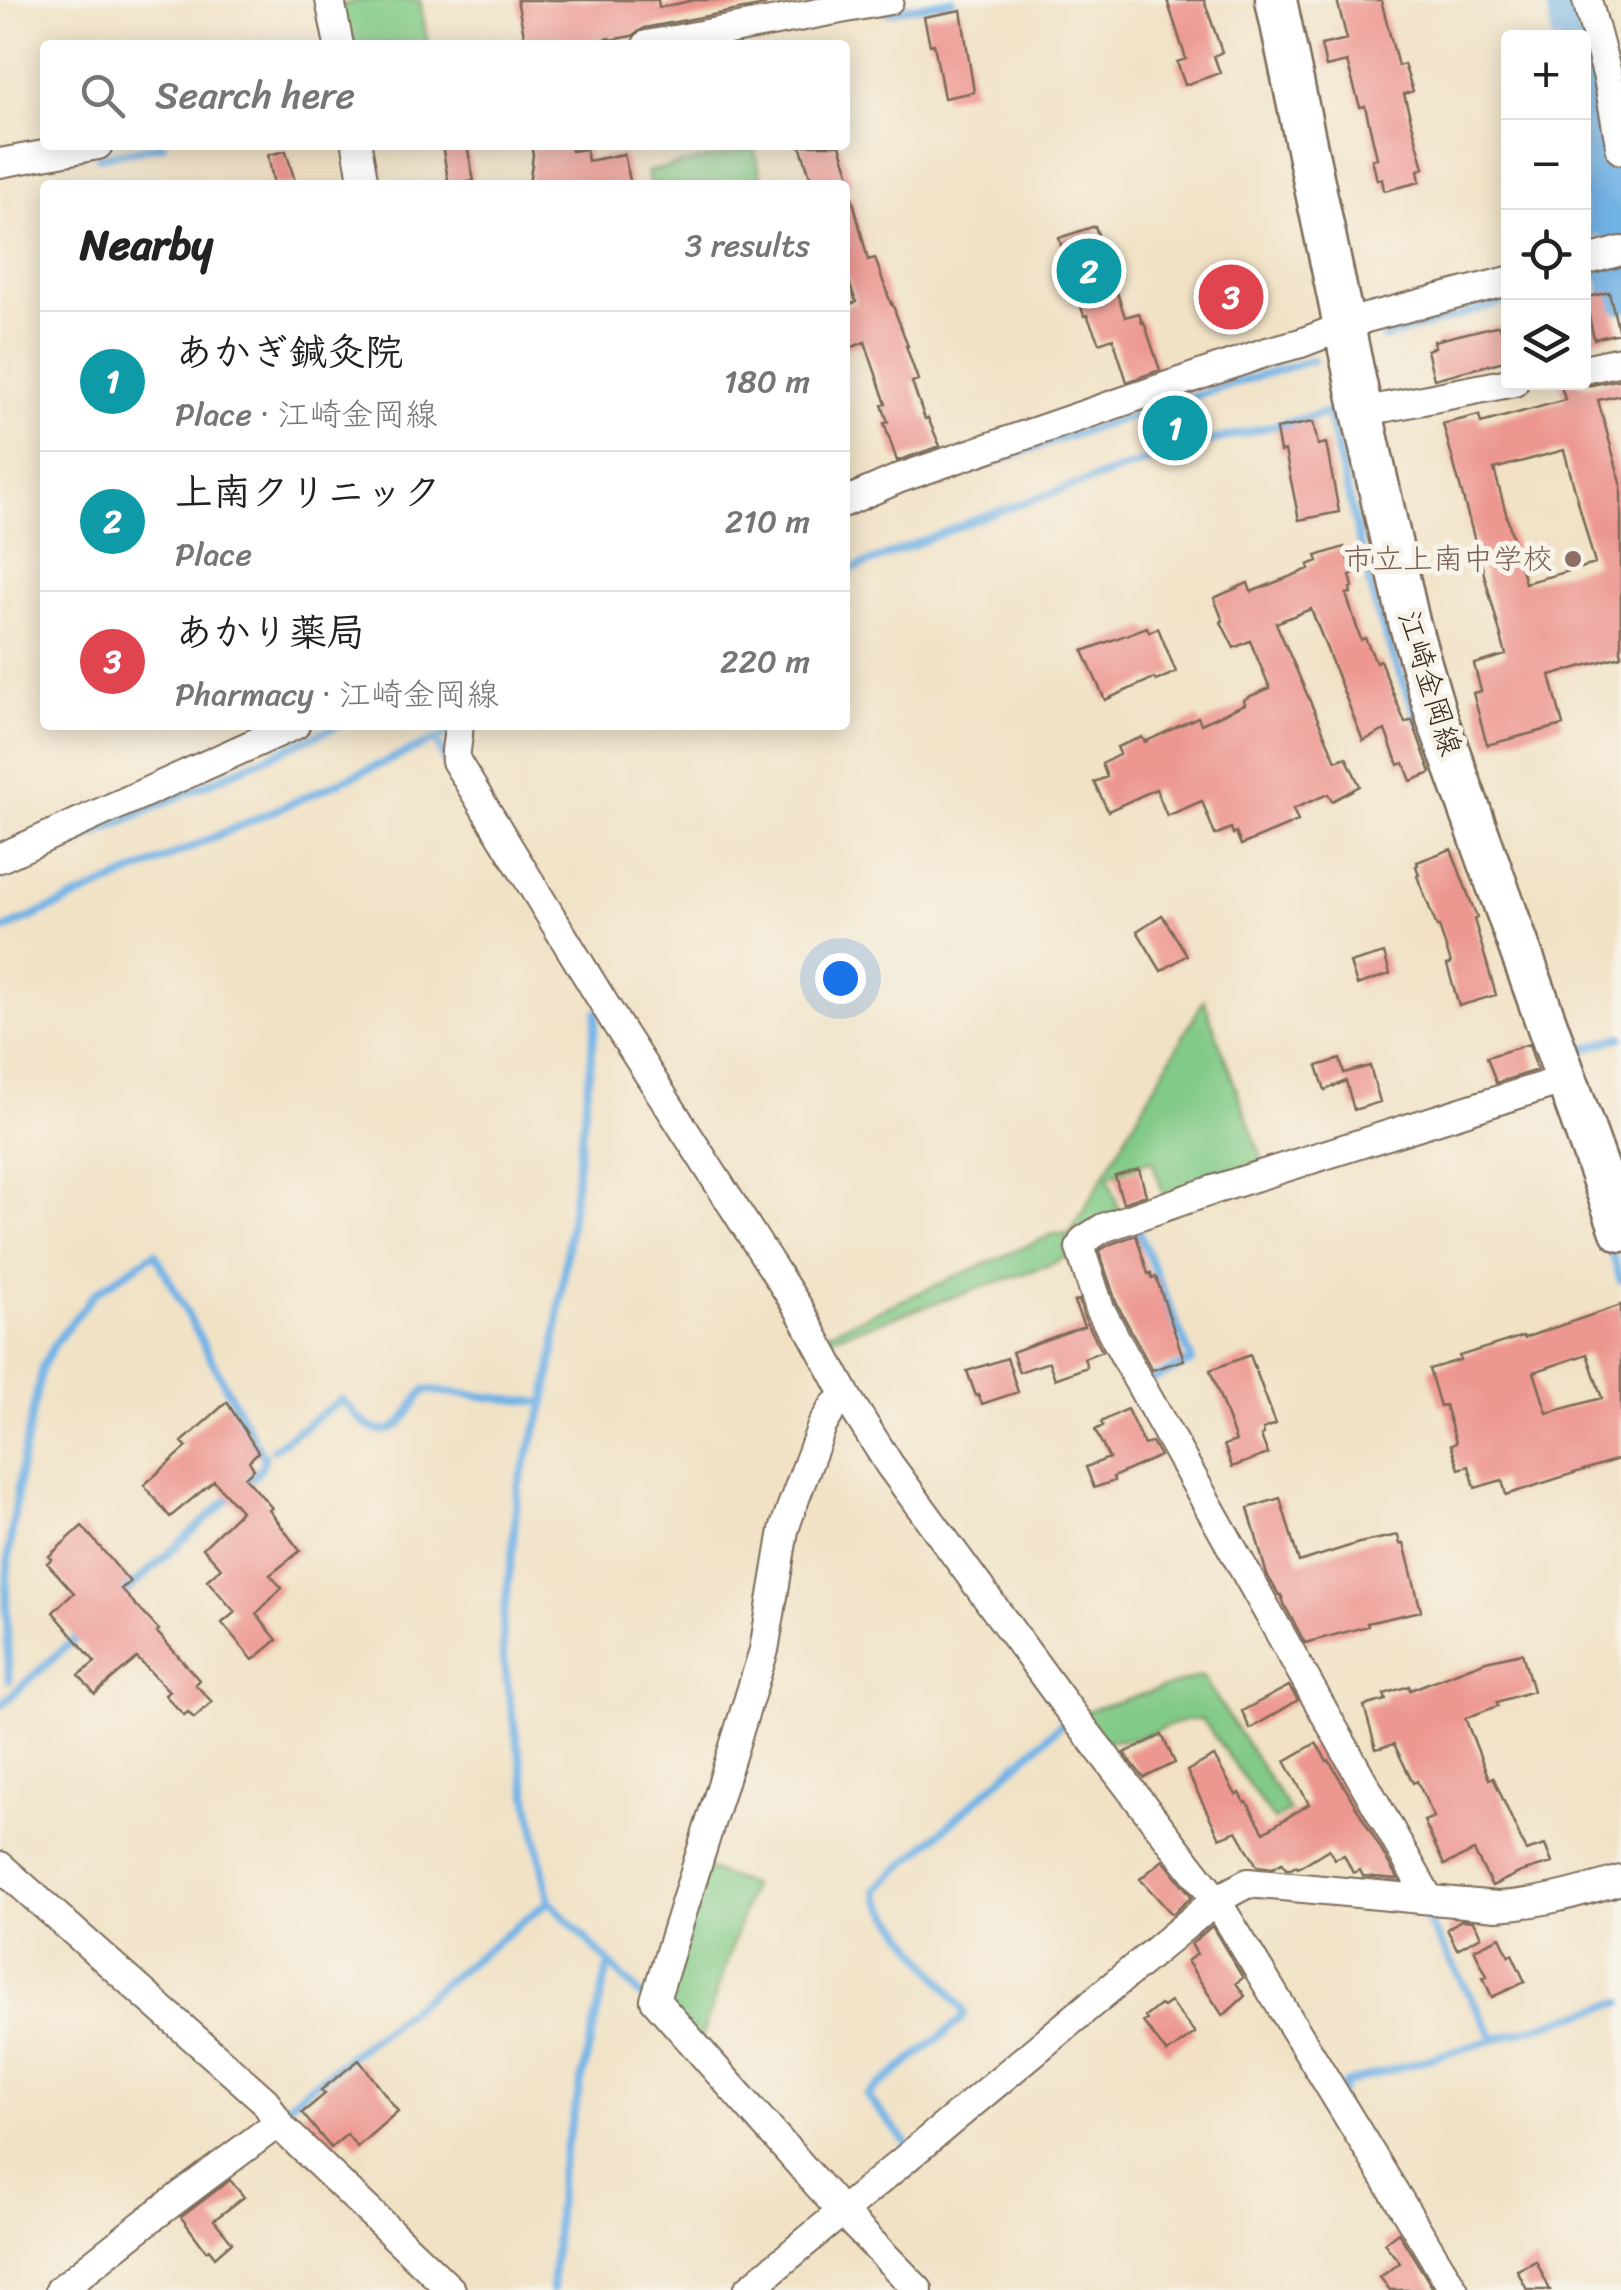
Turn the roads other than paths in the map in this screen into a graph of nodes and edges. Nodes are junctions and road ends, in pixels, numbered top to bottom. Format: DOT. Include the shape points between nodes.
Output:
graph roads {
  1 [pos="330,0"];
  2 [pos="889,0"];
  3 [pos="1276,0"];
  4 [pos="1588,0"];
  5 [pos="338,40"];
  6 [pos="674,40"];
  7 [pos="72,150"];
  8 [pos="358,150"];
  9 [pos="1621,150"];
  10 [pos="0,164"];
  11 [pos="363,180"];
  12 [pos="1621,251"];
  13 [pos="1591,259"];
  14 [pos="1501,283"];
  15 [pos="1344,326"];
  16 [pos="1621,361"];
  17 [pos="1591,367"];
  18 [pos="1501,385"];
  19 [pos="1362,412"];
  20 [pos="850,500"];
  21 [pos="284,730"];
  22 [pos="459,730"];
  23 [pos="0,858"];
  24 [pos="1557,1082"];
  25 [pos="1621,1231"];
  26 [pos="841,1402"];
  27 [pos="0,1866"];
  28 [pos="1621,1880"];
  29 [pos="1419,1898"];
  30 [pos="1213,1902"];
  31 [pos="274,2118"];
  32 [pos="847,2217"];
  33 [pos="60,2290"];
  34 [pos="451,2290"];
  35 [pos="748,2290"];
  36 [pos="918,2290"];
  37 [pos="1454,2290"];
  1 -- 5 [label="street"];
  2 -- 6 [label="street"];
  3 -- 15 [label="main road, 江崎金岡線"];
  4 -- 9 [label="street"];
  7 -- 10 [label="street"];
  8 -- 11 [label="street"];
  12 -- 13 [label="street"];
  14 -- 15 [label="street"];
  15 -- 19 [label="main road, 江崎金岡線"];
  15 -- 20 [label="street"];
  16 -- 17 [label="street"];
  18 -- 19 [label="street"];
  19 -- 24 [label="main road, 江崎金岡線" via="1410,622"];
  21 -- 23 [label="street"];
  22 -- 26 [label="street" via="456,761 799,1308"];
  24 -- 25 [label="main road, 江崎金岡線"];
  24 -- 29 [label="street" via="1103,1228 1080,1248 1100,1308 1131,1368"];
  26 -- 30 [label="street"];
  26 -- 32 [label="street" via="822,1426 784,1530 764,1650 655,2000"];
  27 -- 31 [label="street" via="265,2101"];
  28 -- 29 [label="street" via="1527,1904"];
  29 -- 30 [label="street" via="1248,1883"];
  30 -- 32 [label="street"];
  30 -- 37 [label="street"];
  31 -- 33 [label="street"];
  31 -- 34 [label="street"];
  32 -- 35 [label="street"];
  32 -- 36 [label="street"];
}
